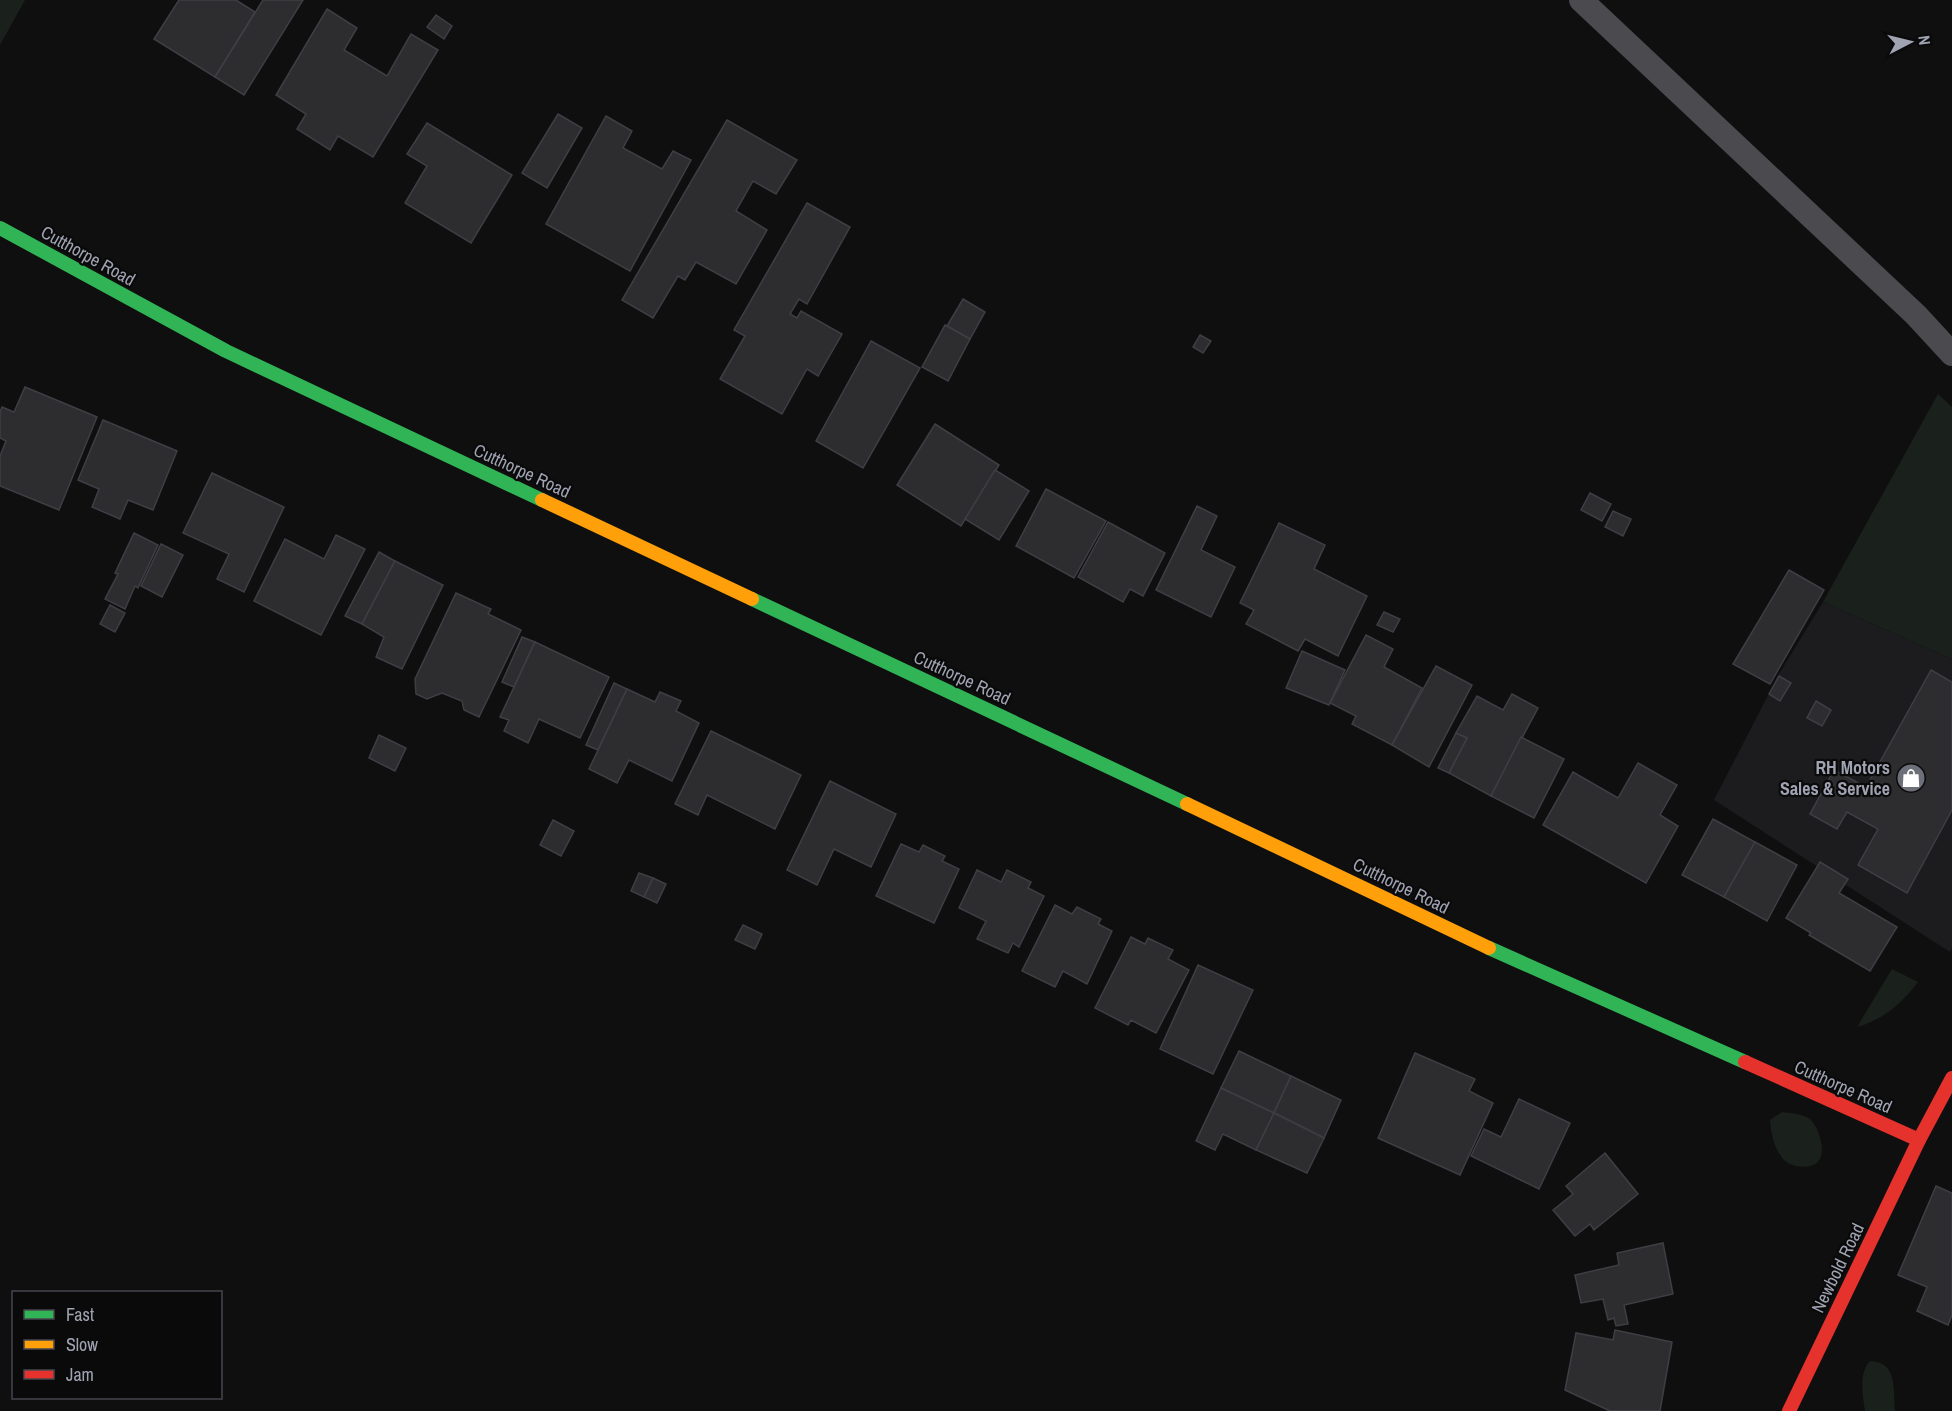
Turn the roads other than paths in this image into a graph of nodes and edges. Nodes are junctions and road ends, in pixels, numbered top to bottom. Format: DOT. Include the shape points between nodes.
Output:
graph roads {
  1 [pos="1581,0"];
  2 [pos="0,228"];
  3 [pos="1952,354"];
  4 [pos="1952,1078"];
  5 [pos="1918,1140"];
  6 [pos="1794,1408"];
  1 -- 3 [label="lane" via="1916,315"];
  2 -- 5 [label="main road, Cutthorpe Road" via="225,351 1448,929"];
  4 -- 5 [label="main road, Newbold Road"];
  5 -- 6 [label="main road, Newbold Road"];
}
